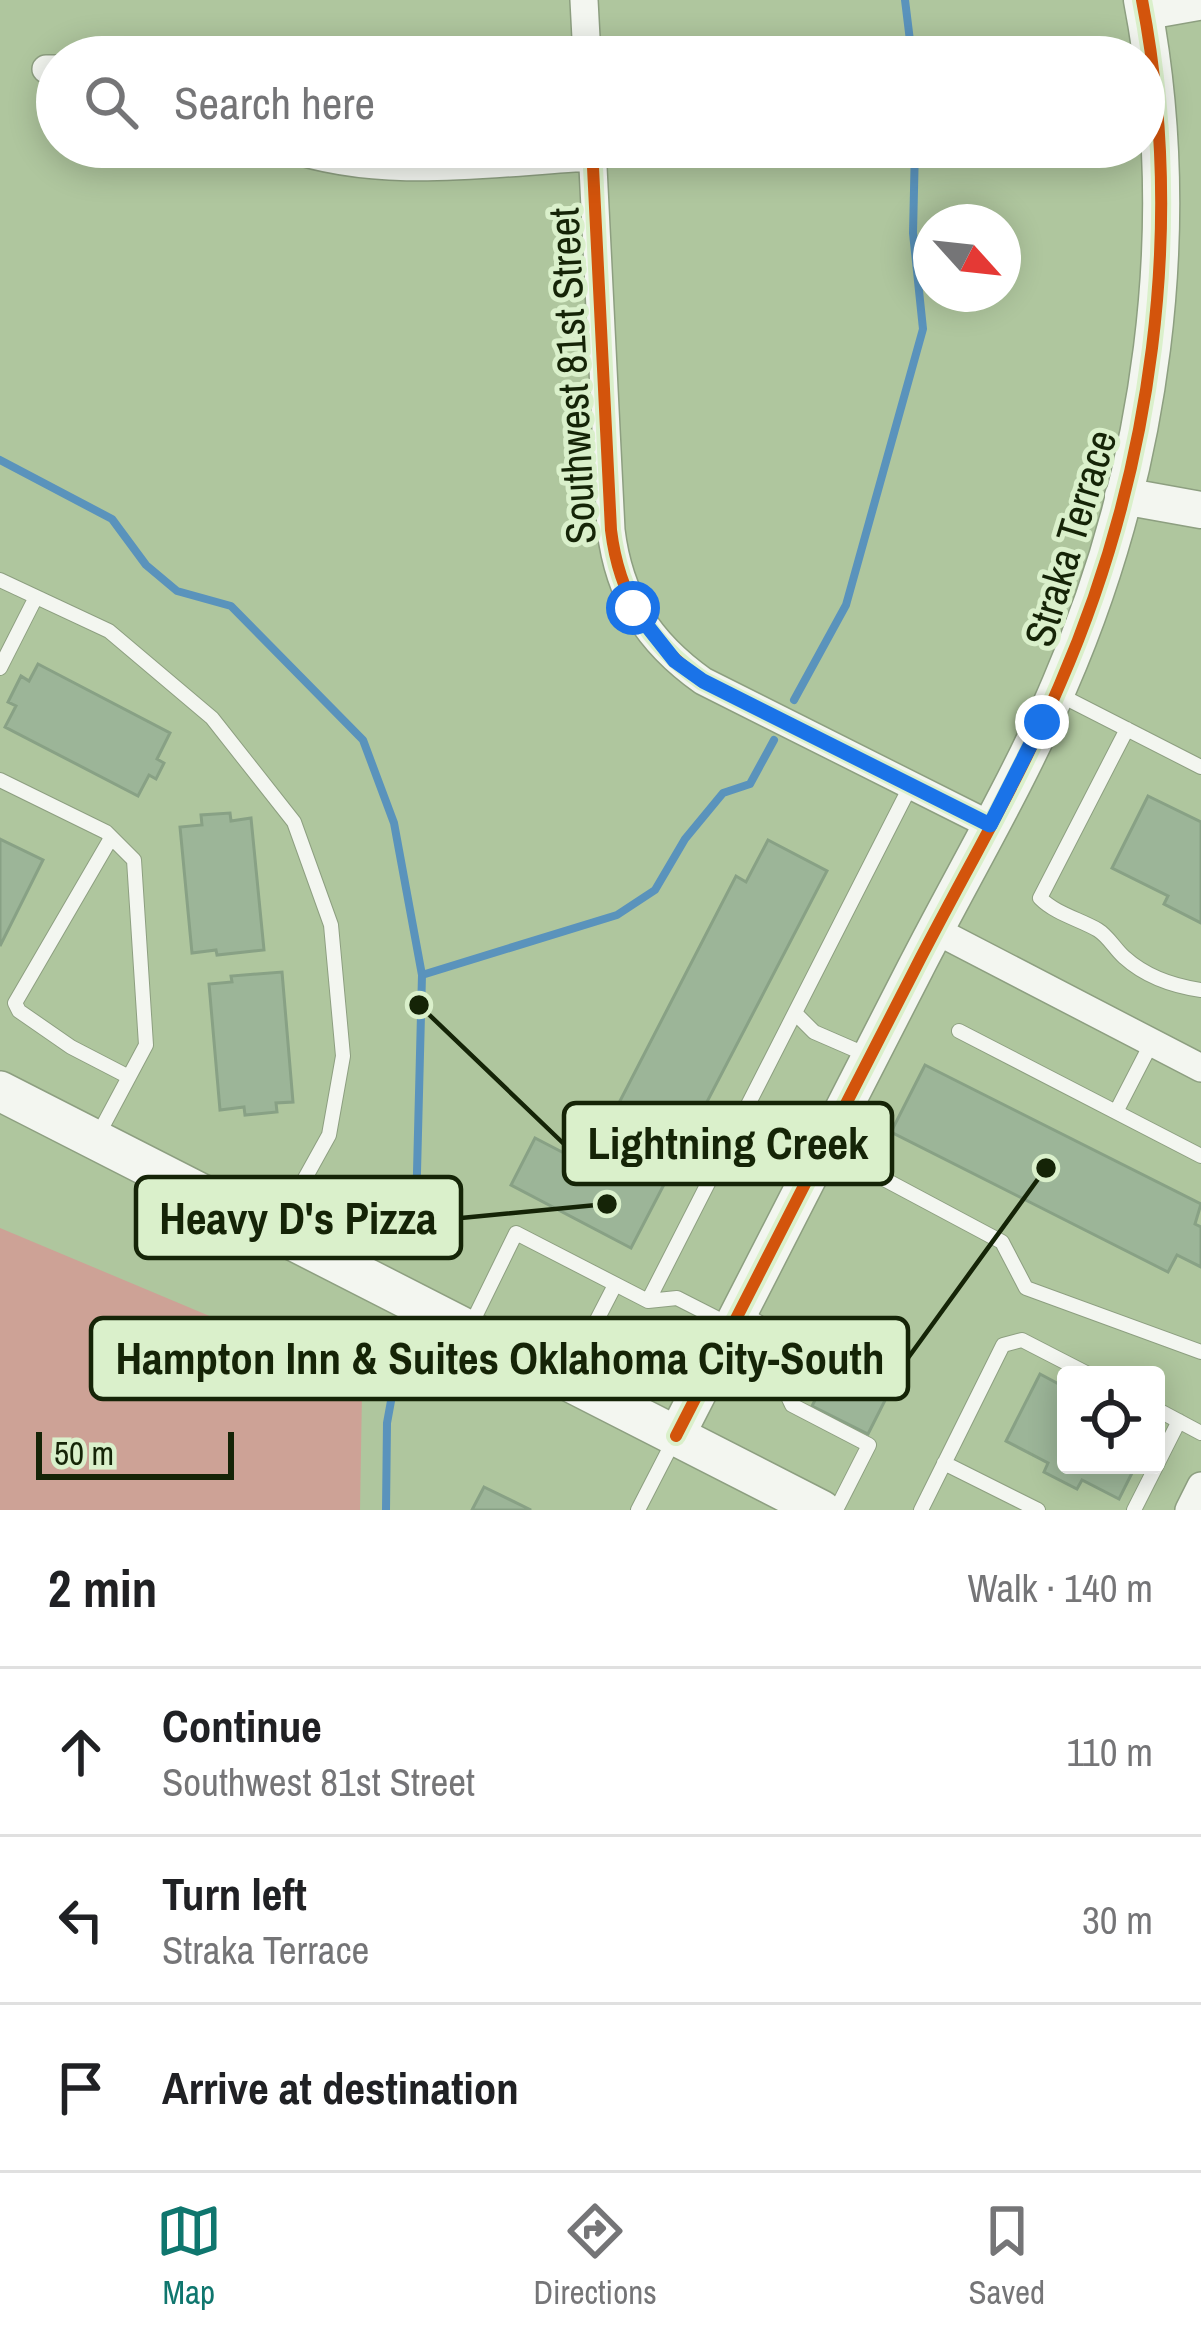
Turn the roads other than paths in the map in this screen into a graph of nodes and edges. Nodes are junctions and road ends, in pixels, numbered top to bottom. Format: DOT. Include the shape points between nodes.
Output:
graph roads {
  1 [pos="584,0"];
  2 [pos="1201,6"];
  3 [pos="1143,8"];
  4 [pos="586,36"];
  5 [pos="594,168"];
  6 [pos="1158,168"];
  7 [pos="1123,496"];
  8 [pos="1201,510"];
  9 [pos="0,580"];
  10 [pos="36,597"];
  11 [pos="0,668"];
  12 [pos="1056,693"];
  13 [pos="1127,729"];
  14 [pos="1201,767"];
  15 [pos="0,780"];
  16 [pos="911,785"];
  17 [pos="990,825"];
  18 [pos="111,838"];
  19 [pos="935,930"];
  20 [pos="1201,990"];
  21 [pos="795,1013"];
  22 [pos="959,1031"];
  23 [pos="1152,1042"];
  24 [pos="870,1057"];
  25 [pos="1201,1068"];
  26 [pos="129,1077"];
  27 [pos="0,1090"];
  28 [pos="1117,1110"];
  29 [pos="95,1139"];
  30 [pos="824,1148"];
  31 [pos="1201,1156"];
  32 [pos="276,1231"];
  33 [pos="615,1285"];
  34 [pos="648,1301"];
  35 [pos="736,1319"];
  36 [pos="469,1329"];
  37 [pos="1201,1352"];
  38 [pos="1073,1366"];
  39 [pos="567,1379"];
  40 [pos="1165,1414"];
  41 [pos="1179,1421"];
  42 [pos="1201,1432"];
  43 [pos="676,1436"];
  44 [pos="944,1463"];
  45 [pos="1201,1486"];
  46 [pos="796,1504"];
  47 [pos="638,1510"];
  48 [pos="836,1510"];
  49 [pos="921,1510"];
  50 [pos="1038,1510"];
  51 [pos="1134,1510"];
  52 [pos="1189,1510"];
  1 -- 4 [label="street"];
  2 -- 3 [label="street"];
  5 -- 16 [label="street, Southwest 81st Street" via="611,530 633,608 675,661 703,681"];
  6 -- 7 [label="street, Straka Terrace" via="1159,275"];
  7 -- 8 [label="street"];
  7 -- 12 [label="street, Straka Terrace"];
  9 -- 10 [label="lane"];
  10 -- 11 [label="lane"];
  10 -- 32 [label="lane" via="109,631 212,718 294,823 331,925 344,1057 328,1135"];
  12 -- 13 [label="lane"];
  12 -- 17 [label="street, Straka Terrace"];
  13 -- 14 [label="lane"];
  13 -- 20 [label="lane" via="1040,898 1103,932 1148,973"];
  15 -- 18 [label="lane"];
  16 -- 17 [label="street, Southwest 81st Street"];
  16 -- 21 [label="lane"];
  17 -- 19 [label="street, Straka Terrace"];
  18 -- 26 [label="lane" via="134,860 146,1045"];
  18 -- 26 [label="lane" via="15,1003 71,1047"];
  19 -- 23 [label="street"];
  19 -- 24 [label="street, Straka Terrace"];
  21 -- 24 [label="lane" via="814,1032"];
  21 -- 34 [label="lane"];
  22 -- 28 [label="lane"];
  23 -- 25 [label="street"];
  23 -- 28 [label="lane"];
  24 -- 30 [label="street, Straka Terrace"];
  26 -- 29 [label="lane"];
  27 -- 29 [label="main road"];
  28 -- 31 [label="lane"];
  29 -- 32 [label="main road"];
  30 -- 35 [label="street, Straka Terrace"];
  30 -- 37 [label="lane" via="1002,1242 1026,1288"];
  32 -- 36 [label="main road"];
  33 -- 34 [label="lane"];
  33 -- 36 [label="lane" via="516,1233"];
  33 -- 39 [label="lane"];
  34 -- 35 [label="lane" via="677,1298"];
  35 -- 43 [label="street, Straka Terrace"];
  35 -- 48 [label="lane" via="804,1347 784,1388 792,1405 869,1445"];
  36 -- 39 [label="main road"];
  38 -- 44 [label="lane" via="1022,1340 1004,1345"];
  39 -- 43 [label="main road"];
  40 -- 41 [label="lane"];
  41 -- 42 [label="lane"];
  41 -- 51 [label="lane"];
  43 -- 46 [label="main road"];
  43 -- 47 [label="lane"];
  44 -- 49 [label="lane"];
  44 -- 50 [label="lane"];
  45 -- 52 [label="street"];
}
